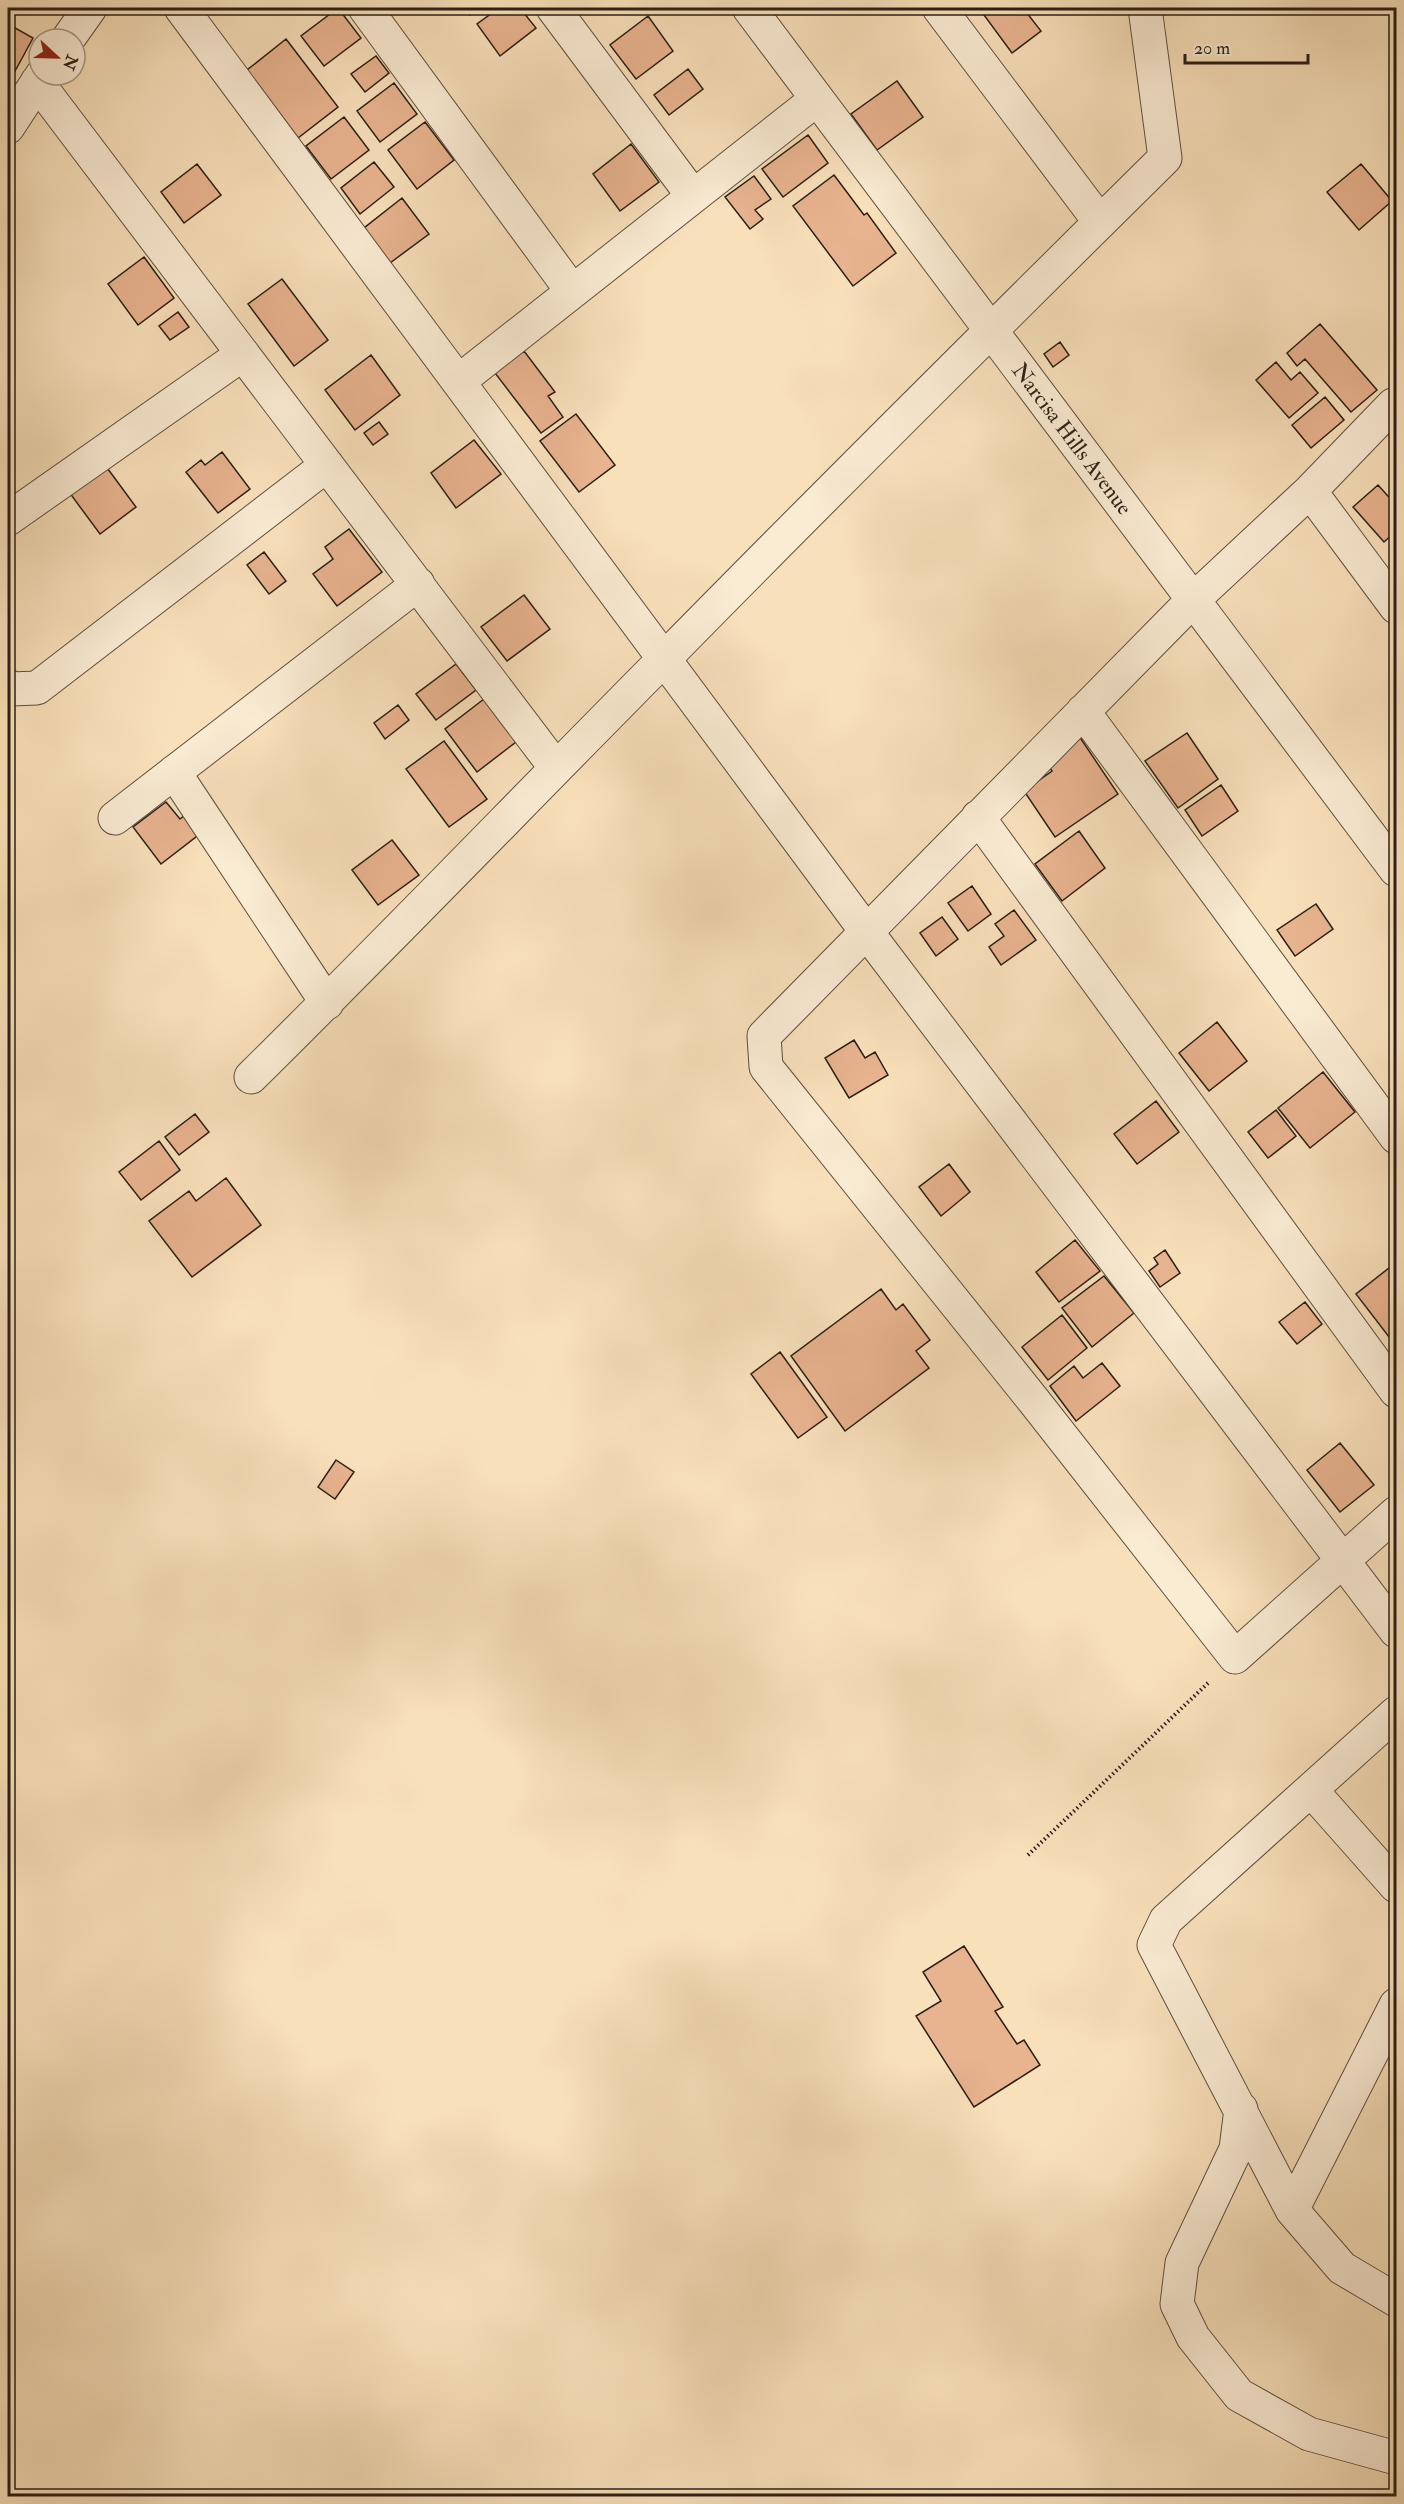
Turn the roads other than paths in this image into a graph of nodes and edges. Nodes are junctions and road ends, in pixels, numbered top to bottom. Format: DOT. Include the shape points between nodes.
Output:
graph roads {
  1 [pos="90,8"];
  2 [pos="181,8"];
  3 [pos="364,8"];
  4 [pos="553,8"];
  5 [pos="748,8"];
  6 [pos="939,8"];
  7 [pos="1145,8"];
  8 [pos="77,27"];
  9 [pos="34,87"];
  10 [pos="47,87"];
  11 [pos="818,99"];
  12 [pos="8,127"];
  13 [pos="693,196"];
  14 [pos="1100,222"];
  15 [pos="572,291"];
  16 [pos="990,330"];
  17 [pos="243,354"];
  18 [pos="459,381"];
  19 [pos="1396,405"];
  20 [pos="327,465"];
  21 [pos="1310,491"];
  22 [pos="8,519"];
  23 [pos="418,584"];
  24 [pos="1193,600"];
  25 [pos="1396,607"];
  26 [pos="664,658"];
  27 [pos="8,686"];
  28 [pos="1083,711"];
  29 [pos="556,768"];
  30 [pos="174,772"];
  31 [pos="978,817"];
  32 [pos="115,818"];
  33 [pos="1396,870"];
  34 [pos="866,932"];
  35 [pos="327,1003"];
  36 [pos="251,1077"];
  37 [pos="1396,1137"];
  38 [pos="1396,1391"];
  39 [pos="1396,1513"];
  40 [pos="1343,1560"];
  41 [pos="1396,1631"];
  42 [pos="1396,1713"];
  43 [pos="1311,1790"];
  44 [pos="1396,1886"];
  45 [pos="1396,2005"];
  46 [pos="1241,2109"];
  47 [pos="1292,2210"];
  48 [pos="1396,2300"];
  49 [pos="1396,2458"];
  1 -- 8 [label="street"];
  2 -- 18 [label="street"];
  3 -- 15 [label="street"];
  4 -- 13 [label="street"];
  5 -- 11 [label="street, Narcisa Hills Avenue"];
  6 -- 14 [label="street"];
  7 -- 14 [label="street" via="1165,158"];
  9 -- 12 [label="street"];
  10 -- 17 [label="street"];
  11 -- 13 [label="street"];
  11 -- 16 [label="street, Narcisa Hills Avenue"];
  13 -- 15 [label="street"];
  14 -- 16 [label="street"];
  15 -- 18 [label="street"];
  16 -- 24 [label="street, Narcisa Hills Avenue"];
  16 -- 26 [label="street"];
  17 -- 20 [label="street"];
  17 -- 22 [label="street"];
  18 -- 26 [label="street"];
  19 -- 21 [label="street"];
  20 -- 23 [label="street"];
  20 -- 27 [label="street" via="37,688"];
  21 -- 24 [label="street"];
  21 -- 25 [label="street"];
  23 -- 29 [label="street"];
  23 -- 30 [label="street"];
  24 -- 28 [label="street"];
  24 -- 33 [label="street, Narcisa Hills Avenue"];
  26 -- 29 [label="street"];
  26 -- 34 [label="street"];
  28 -- 31 [label="street"];
  28 -- 37 [label="street"];
  29 -- 35 [label="street"];
  30 -- 32 [label="street"];
  30 -- 35 [label="street"];
  31 -- 34 [label="street"];
  31 -- 38 [label="street"];
  34 -- 40 [label="street"];
  34 -- 40 [label="street" via="764,1036 766,1067 1235,1658"];
  35 -- 36 [label="street"];
  39 -- 40 [label="street"];
  40 -- 41 [label="street"];
  42 -- 43 [label="street"];
  43 -- 44 [label="street"];
  43 -- 46 [label="street" via="1166,1920 1154,1945"];
  45 -- 47 [label="street"];
  46 -- 47 [label="street"];
  46 -- 49 [label="street" via="1236,2149 1182,2263 1178,2304 1193,2337 1239,2395 1309,2434"];
  47 -- 48 [label="street" via="1342,2268"];
}
